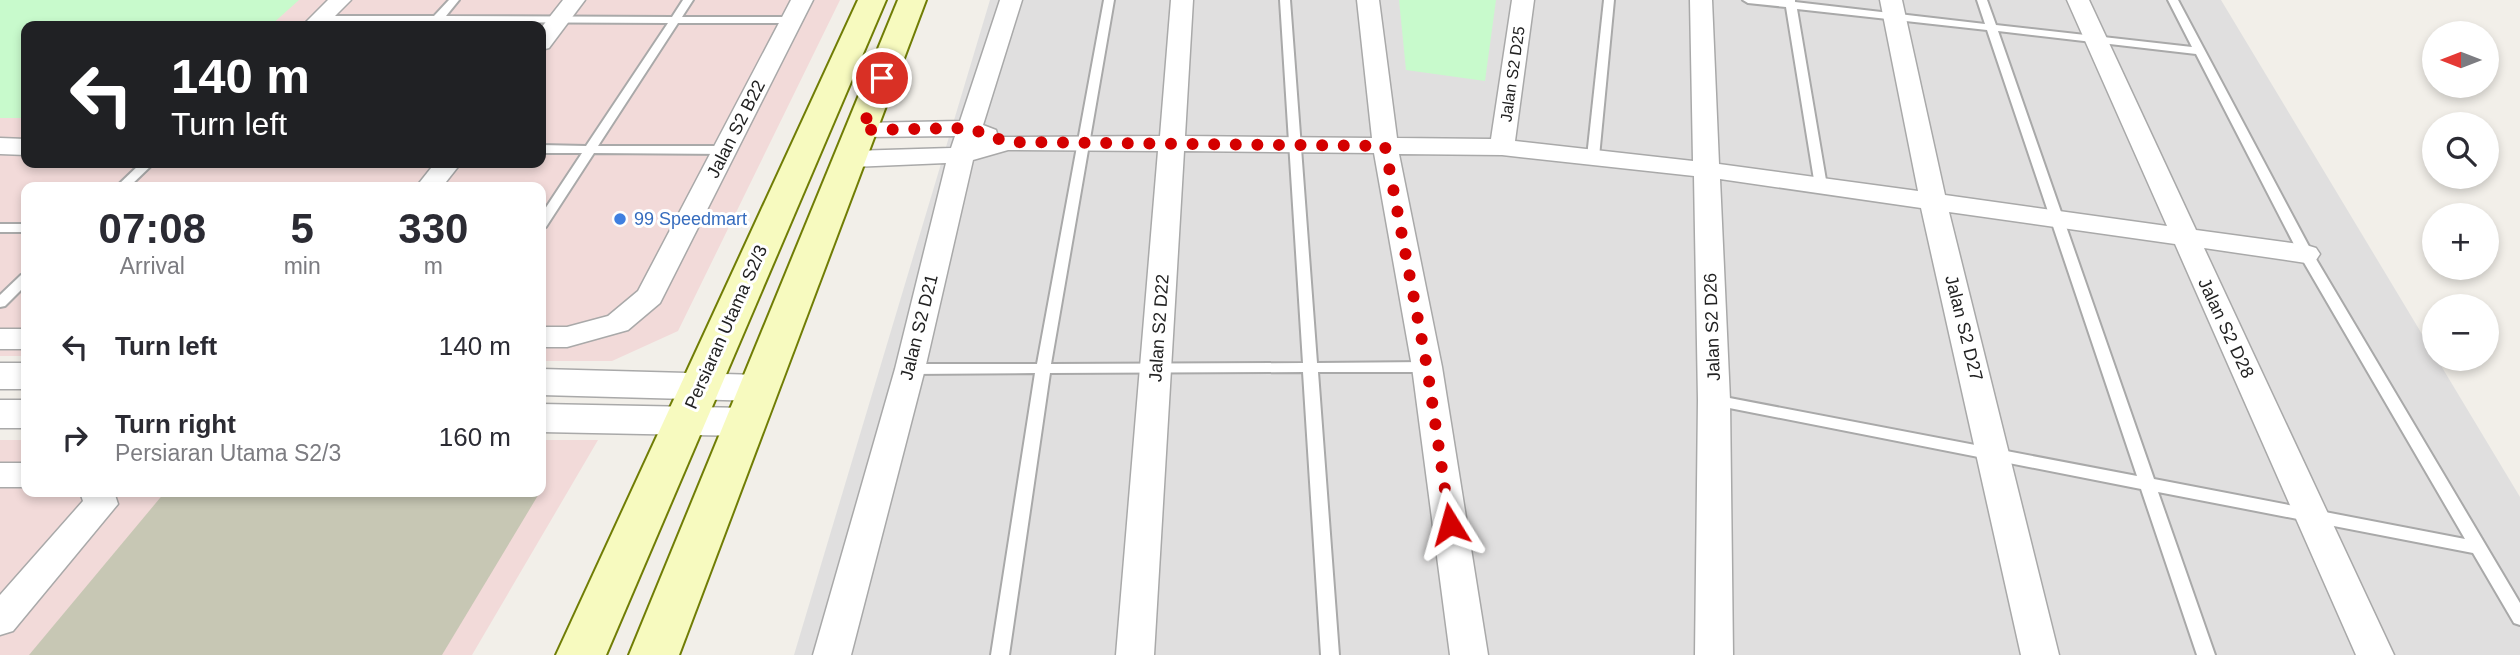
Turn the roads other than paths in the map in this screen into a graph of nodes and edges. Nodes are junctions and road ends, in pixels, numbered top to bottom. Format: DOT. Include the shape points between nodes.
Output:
graph roads {
  1 [pos="340,0"];
  2 [pos="454,0"];
  3 [pos="574,0"];
  4 [pos="688,0"];
  5 [pos="872,0"];
  6 [pos="912,0"];
  7 [pos="1011,0"];
  8 [pos="1109,0"];
  9 [pos="1182,0"];
  10 [pos="1285,0"];
  11 [pos="1368,0"];
  12 [pos="1523,0"];
  13 [pos="1609,0"];
  14 [pos="1700,0"];
  15 [pos="1748,0"];
  16 [pos="1982,0"];
  17 [pos="2078,0"];
  18 [pos="2173,0"];
  19 [pos="1790,2"];
  20 [pos="1893,8"];
  21 [pos="796,10"];
  22 [pos="559,20"];
  23 [pos="675,20"];
  24 [pos="318,21"];
  25 [pos="436,21"];
  26 [pos="517,21"];
  27 [pos="1991,27"];
  28 [pos="546,37"];
  29 [pos="2099,40"];
  30 [pos="2201,51"];
  31 [pos="965,142"];
  32 [pos="1083,143"];
  33 [pos="1172,144"];
  34 [pos="857,145"];
  35 [pos="1296,145"];
  36 [pos="0,146"];
  37 [pos="21,146"];
  38 [pos="1385,146"];
  39 [pos="1502,147"];
  40 [pos="546,149"];
  41 [pos="590,149"];
  42 [pos="727,150"];
  43 [pos="1594,157"];
  44 [pos="143,168"];
  45 [pos="444,168"];
  46 [pos="1708,170"];
  47 [pos="127,182"];
  48 [pos="433,182"];
  49 [pos="1821,186"];
  50 [pos="1933,202"];
  51 [pos="546,216"];
  52 [pos="2055,219"];
  53 [pos="0,228"];
  54 [pos="21,228"];
  55 [pos="2184,237"];
  56 [pos="2306,254"];
  57 [pos="21,283"];
  58 [pos="0,303"];
  59 [pos="546,337"];
  60 [pos="0,339"];
  61 [pos="21,339"];
  62 [pos="1427,367"];
  63 [pos="1156,368"];
  64 [pos="1312,368"];
  65 [pos="910,369"];
  66 [pos="1043,369"];
  67 [pos="0,376"];
  68 [pos="21,376"];
  69 [pos="546,384"];
  70 [pos="1714,400"];
  71 [pos="692,404"];
  72 [pos="753,405"];
  73 [pos="0,414"];
  74 [pos="21,414"];
  75 [pos="546,418"];
  76 [pos="1994,454"];
  77 [pos="0,475"];
  78 [pos="21,475"];
  79 [pos="2148,484"];
  80 [pos="99,497"];
  81 [pos="2313,516"];
  82 [pos="2479,548"];
  83 [pos="2520,618"];
  84 [pos="0,620"];
  85 [pos="581,655"];
  86 [pos="654,655"];
  87 [pos="832,655"];
  88 [pos="1000,655"];
  89 [pos="1135,655"];
  90 [pos="1330,655"];
  91 [pos="1469,655"];
  92 [pos="1714,655"];
  93 [pos="2040,655"];
  94 [pos="2206,655"];
  95 [pos="2375,655"];
  1 -- 24 [label="street"];
  2 -- 25 [label="lane"];
  3 -- 22 [label="street"];
  4 -- 23 [label="lane"];
  5 -- 71 [label="main road, Persiaran Utama S2/3"];
  6 -- 34 [label="main road"];
  7 -- 31 [label="street, Jalan S2 D21"];
  8 -- 32 [label="lane"];
  9 -- 33 [label="street, Jalan S2 D22"];
  10 -- 35 [label="lane"];
  11 -- 38 [label="street"];
  12 -- 39 [label="street, Jalan S2 D25"];
  13 -- 43 [label="lane"];
  14 -- 46 [label="street, Jalan S2 D26"];
  15 -- 19 [label="lane"];
  16 -- 27 [label="lane"];
  17 -- 29 [label="street, Jalan S2 D28"];
  18 -- 30 [label="lane"];
  19 -- 20 [label="lane"];
  19 -- 49 [label="lane"];
  20 -- 27 [label="lane"];
  20 -- 50 [label="street, Jalan S2 D27"];
  21 -- 23 [label="lane"];
  21 -- 42 [label="street, Jalan S2 B22"];
  22 -- 23 [label="lane"];
  22 -- 26 [label="lane"];
  22 -- 28 [label="street"];
  23 -- 41 [label="lane"];
  27 -- 29 [label="lane"];
  27 -- 52 [label="lane"];
  29 -- 30 [label="lane"];
  29 -- 55 [label="street, Jalan S2 D28"];
  30 -- 56 [label="lane"];
  31 -- 32 [label="street"];
  31 -- 34 [label="street"];
  31 -- 65 [label="street, Jalan S2 D21"];
  32 -- 33 [label="street"];
  32 -- 66 [label="lane"];
  33 -- 35 [label="street"];
  33 -- 63 [label="street, Jalan S2 D22"];
  34 -- 72 [label="main road"];
  35 -- 38 [label="street"];
  35 -- 64 [label="lane"];
  36 -- 37 [label="street"];
  38 -- 39 [label="street"];
  38 -- 62 [label="street"];
  39 -- 43 [label="street"];
  40 -- 41 [label="lane"];
  41 -- 42 [label="lane"];
  41 -- 51 [label="lane"];
  42 -- 59 [label="street, Jalan S2 B22" via="650,296 618,323 568,337"];
  43 -- 46 [label="street"];
  44 -- 47 [label="lane"];
  45 -- 48 [label="street"];
  46 -- 49 [label="street"];
  46 -- 70 [label="street, Jalan S2 D26"];
  49 -- 50 [label="street"];
  50 -- 52 [label="street"];
  50 -- 76 [label="street, Jalan S2 D27"];
  52 -- 55 [label="street"];
  52 -- 79 [label="lane"];
  53 -- 54 [label="lane"];
  55 -- 56 [label="street"];
  55 -- 81 [label="street, Jalan S2 D28"];
  56 -- 82 [label="lane"];
  57 -- 58 [label="lane"];
  60 -- 61 [label="street"];
  62 -- 64 [label="lane"];
  62 -- 91 [label="street"];
  63 -- 64 [label="lane"];
  63 -- 66 [label="lane"];
  63 -- 89 [label="street, Jalan S2 D22"];
  64 -- 90 [label="lane"];
  65 -- 66 [label="lane"];
  65 -- 87 [label="street, Jalan S2 D21"];
  66 -- 88 [label="lane"];
  67 -- 68 [label="street"];
  69 -- 71 [label="street"];
  70 -- 76 [label="lane"];
  70 -- 92 [label="street, Jalan S2 D26"];
  71 -- 72 [label="street"];
  71 -- 75 [label="street"];
  71 -- 85 [label="main road, Persiaran Utama S2/3"];
  72 -- 86 [label="main road"];
  73 -- 74 [label="street"];
  76 -- 79 [label="lane"];
  76 -- 93 [label="street, Jalan S2 D27"];
  77 -- 78 [label="street"];
  79 -- 81 [label="lane"];
  79 -- 94 [label="lane"];
  80 -- 84 [label="street" via="101,504"];
  81 -- 82 [label="lane"];
  81 -- 95 [label="street, Jalan S2 D28"];
  82 -- 83 [label="lane"];
}
